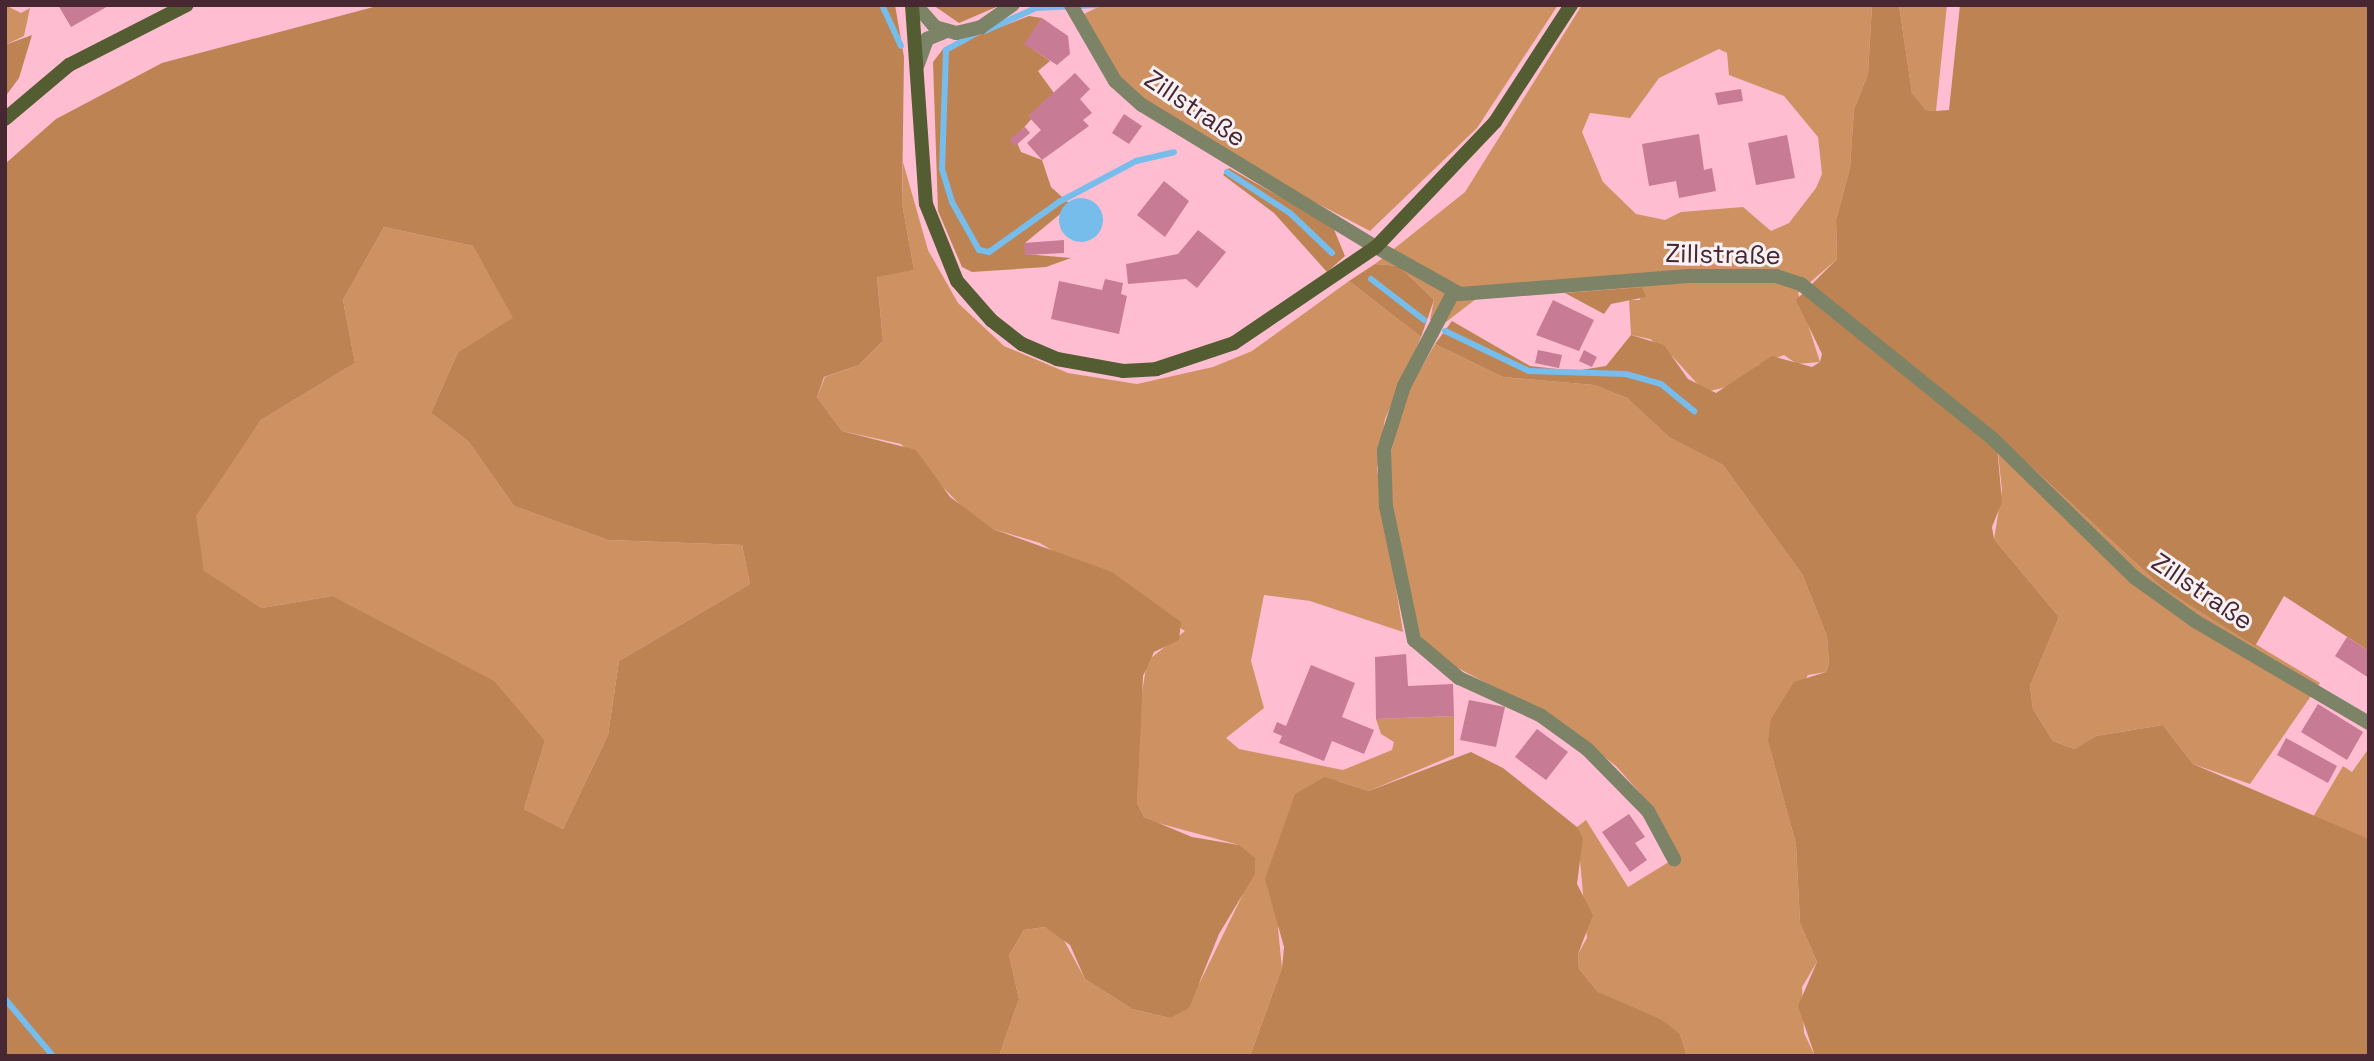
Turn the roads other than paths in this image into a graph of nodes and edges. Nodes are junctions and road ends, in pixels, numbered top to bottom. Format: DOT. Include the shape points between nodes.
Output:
graph roads {
  1 [pos="187,5"];
  2 [pos="914,5"];
  3 [pos="1013,5"];
  4 [pos="1571,5"];
  5 [pos="1074,10"];
  6 [pos="944,32"];
  7 [pos="918,64"];
  8 [pos="5,120"];
  9 [pos="1376,247"];
  10 [pos="1453,293"];
  11 [pos="2369,723"];
  12 [pos="1674,859"];
  1 -- 8 [label="main road" via="69,65"];
  2 -- 6 [label="street"];
  2 -- 7 [label="main road"];
  3 -- 6 [label="street" via="981,27"];
  4 -- 9 [label="main road" via="1495,122"];
  5 -- 9 [label="street, Zillstraße" via="1115,81 1142,105"];
  6 -- 7 [label="street" via="927,39"];
  7 -- 9 [label="main road" via="934,234 971,302 1022,344 1057,359 1123,371 1208,355 1279,318"];
  9 -- 10 [label="street, Zillstraße"];
  10 -- 11 [label="street, Zillstraße" via="1691,276 1776,276 1801,284 1993,439 2134,577 2195,621"];
  10 -- 12 [label="street" via="1404,386 1384,450 1386,506 1414,640 1459,678 1540,715 1587,749 1648,811"];
}
